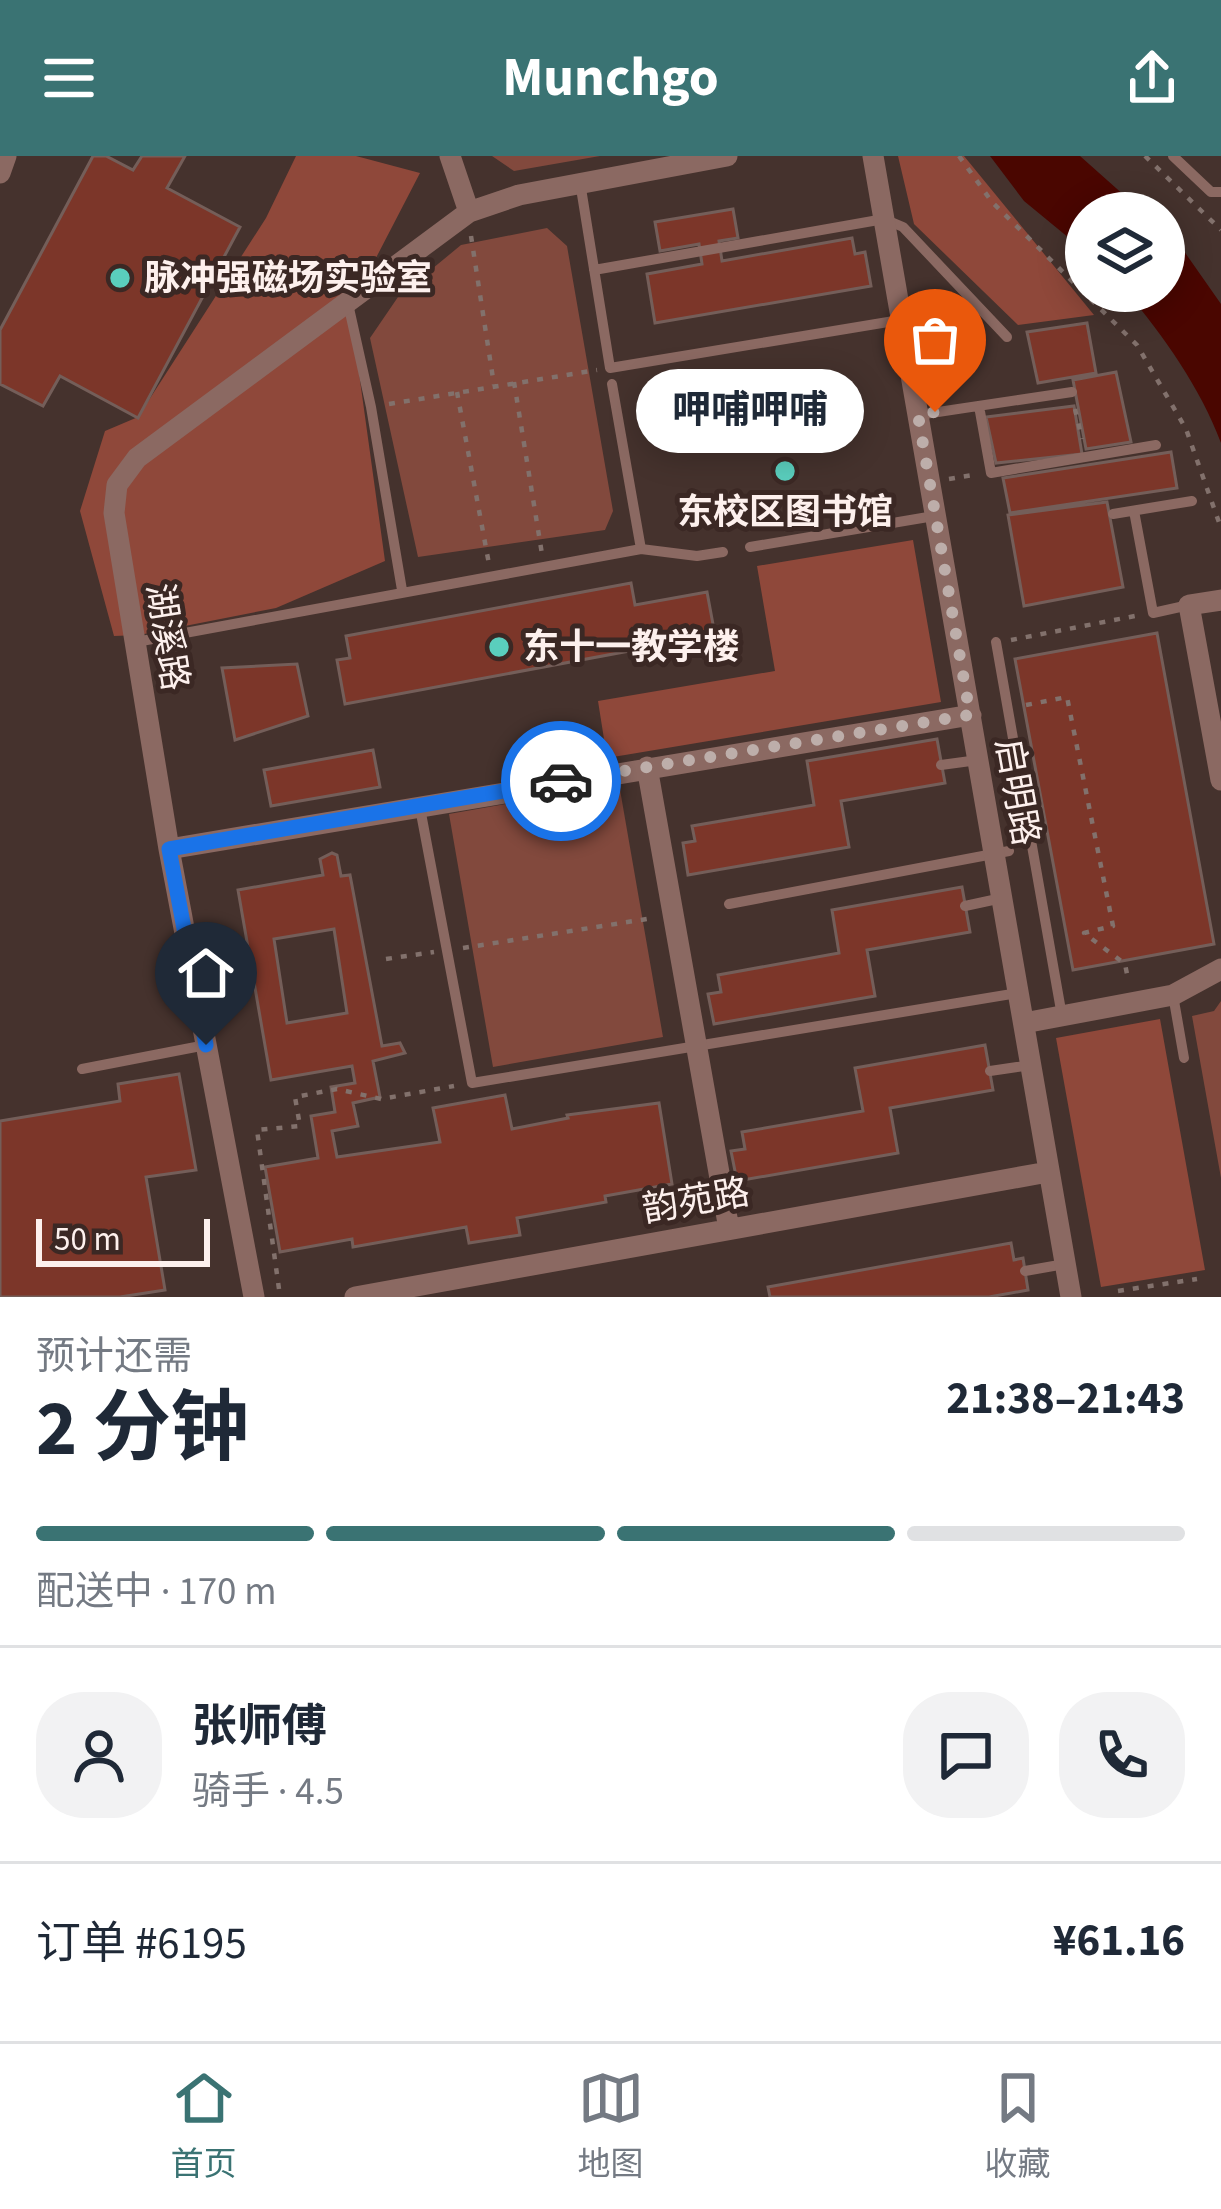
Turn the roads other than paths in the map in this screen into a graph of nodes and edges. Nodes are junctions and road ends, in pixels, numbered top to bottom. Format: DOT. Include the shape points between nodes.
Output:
graph roads {
  1 [pos="6,156"];
  2 [pos="450,156"];
  3 [pos="727,156"];
  4 [pos="873,156"];
  5 [pos="1173,156"];
  6 [pos="0,173"];
  7 [pos="580,182"];
  8 [pos="1221,191"];
  9 [pos="469,212"];
  10 [pos="884,219"];
  11 [pos="594,270"];
  12 [pos="347,299"];
  13 [pos="900,320"];
  14 [pos="1006,337"];
  15 [pos="612,384"];
  16 [pos="1072,392"];
  17 [pos="979,406"];
  18 [pos="918,415"];
  19 [pos="1156,445"];
  20 [pos="1192,502"];
  21 [pos="1134,511"];
  22 [pos="1113,514"];
  23 [pos="934,516"];
  24 [pos="750,547"];
  25 [pos="641,550"];
  26 [pos="723,552"];
  27 [pos="402,590"];
  28 [pos="1221,600"];
  29 [pos="1189,605"];
  30 [pos="133,642"];
  31 [pos="996,643"];
  32 [pos="970,715"];
  33 [pos="978,760"];
  34 [pos="941,765"];
  35 [pos="646,767"];
  36 [pos="1221,780"];
  37 [pos="419,805"];
  38 [pos="169,849"];
  39 [pos="1002,852"];
  40 [pos="1002,898"];
  41 [pos="729,904"];
  42 [pos="965,906"];
  43 [pos="1221,969"];
  44 [pos="1018,993"];
  45 [pos="1173,995"];
  46 [pos="1062,1016"];
  47 [pos="1024,1023"];
  48 [pos="206,1045"];
  49 [pos="695,1046"];
  50 [pos="1184,1058"];
  51 [pos="1031,1065"];
  52 [pos="82,1070"];
  53 [pos="990,1070"];
  54 [pos="1048,1172"];
  55 [pos="729,1228"];
  56 [pos="1065,1264"];
  57 [pos="1025,1271"];
  58 [pos="415,1292"];
  59 [pos="254,1297"];
  60 [pos="355,1297"];
  61 [pos="1071,1297"];
  1 -- 6 [label="street"];
  2 -- 9 [label="street"];
  3 -- 7 [label="street, 湖溪路"];
  4 -- 10 [label="street, 启明路"];
  5 -- 8 [label="lane" via="1211,192"];
  7 -- 9 [label="street, 湖溪路"];
  7 -- 11 [label="lane"];
  9 -- 12 [label="street, 湖溪路"];
  10 -- 11 [label="lane"];
  10 -- 13 [label="street, 启明路"];
  10 -- 14 [label="lane" via="903,227"];
  11 -- 13 [label="lane" via="610,368"];
  12 -- 27 [label="lane"];
  12 -- 30 [label="street, 湖溪路" via="137,458 117,485"];
  13 -- 18 [label="street, 启明路"];
  15 -- 25 [label="lane"];
  16 -- 17 [label="lane"];
  17 -- 18 [label="lane"];
  17 -- 19 [label="lane" via="991,472"];
  18 -- 23 [label="street, 启明路"];
  20 -- 21 [label="lane"];
  21 -- 22 [label="lane"];
  21 -- 29 [label="lane" via="1153,613"];
  23 -- 24 [label="lane"];
  23 -- 32 [label="street, 启明路"];
  25 -- 26 [label="lane"];
  25 -- 27 [label="lane"];
  27 -- 30 [label="lane"];
  28 -- 29 [label="street"];
  29 -- 36 [label="street"];
  30 -- 38 [label="street, 湖溪路"];
  31 -- 46 [label="lane"];
  32 -- 33 [label="street, 启明路"];
  32 -- 35 [label="street"];
  33 -- 34 [label="lane"];
  33 -- 39 [label="street, 启明路"];
  35 -- 37 [label="street"];
  35 -- 49 [label="street"];
  37 -- 38 [label="street"];
  37 -- 49 [label="lane" via="472,1083"];
  38 -- 48 [label="street, 湖溪路"];
  39 -- 40 [label="street, 启明路"];
  39 -- 41 [label="lane"];
  40 -- 42 [label="lane"];
  40 -- 44 [label="street, 启明路"];
  43 -- 45 [label="street"];
  44 -- 47 [label="street, 启明路"];
  44 -- 49 [label="lane"];
  45 -- 46 [label="street"];
  45 -- 50 [label="lane"];
  46 -- 47 [label="street"];
  47 -- 51 [label="street, 启明路"];
  48 -- 52 [label="lane"];
  48 -- 59 [label="street, 湖溪路"];
  49 -- 55 [label="street"];
  51 -- 53 [label="lane"];
  51 -- 54 [label="street, 启明路"];
  54 -- 55 [label="street, 韵苑路"];
  54 -- 56 [label="street, 启明路"];
  55 -- 58 [label="street, 韵苑路"];
  56 -- 57 [label="lane"];
  56 -- 61 [label="street, 启明路"];
  58 -- 60 [label="street, 韵苑路"];
}
